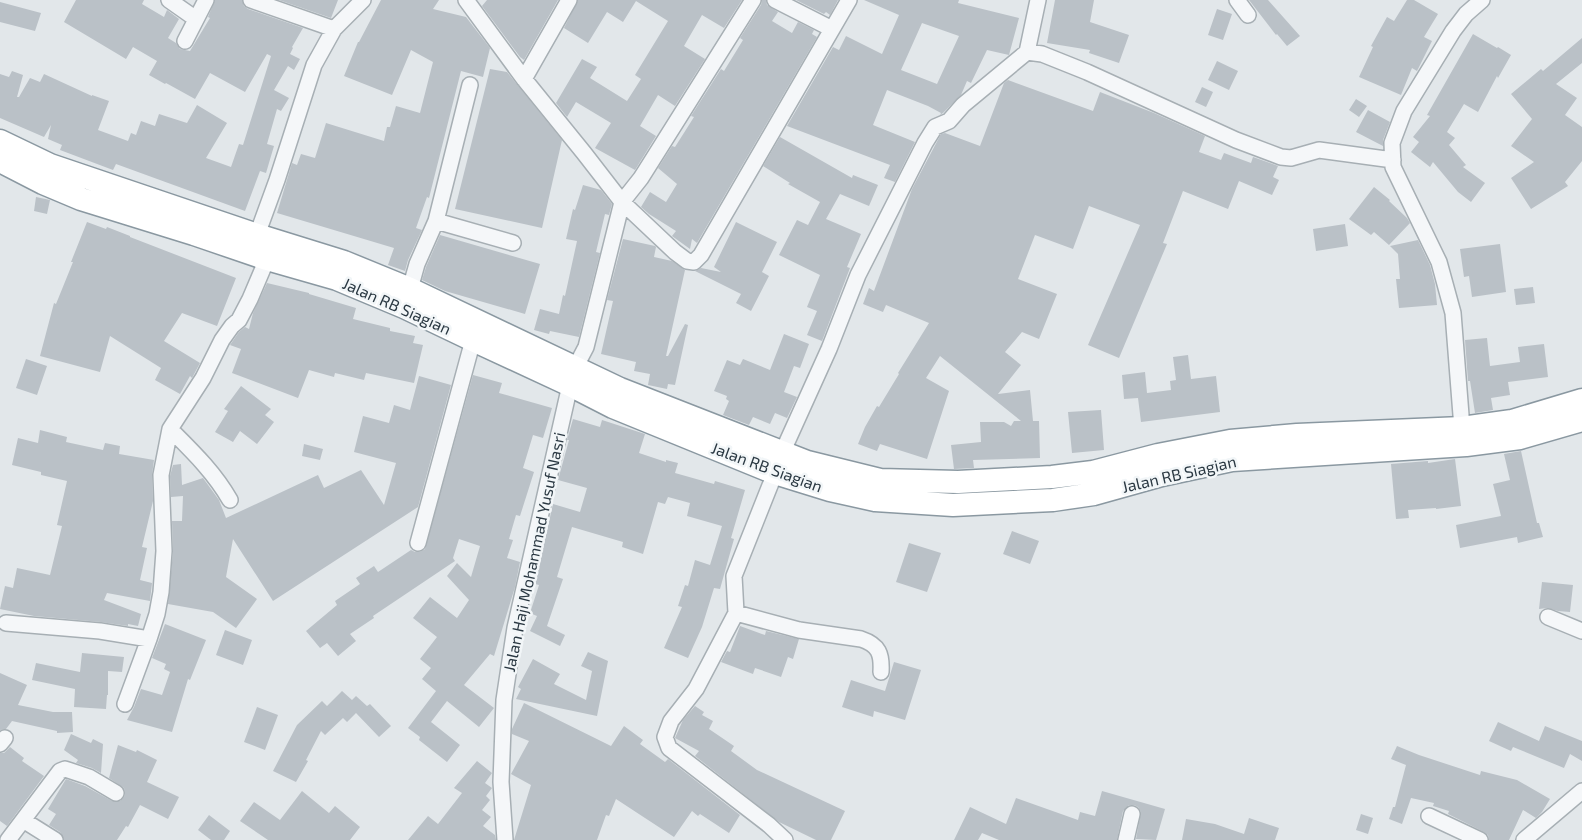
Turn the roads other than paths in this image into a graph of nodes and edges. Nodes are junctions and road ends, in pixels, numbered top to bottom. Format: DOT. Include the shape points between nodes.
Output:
graph roads {
  1 [pos="169,0"];
  2 [pos="206,0"];
  3 [pos="251,0"];
  4 [pos="363,0"];
  5 [pos="466,0"];
  6 [pos="569,0"];
  7 [pos="753,0"];
  8 [pos="775,0"];
  9 [pos="849,0"];
  10 [pos="1038,0"];
  11 [pos="1237,0"];
  12 [pos="1482,0"];
  13 [pos="1248,15"];
  14 [pos="196,19"];
  15 [pos="334,29"];
  16 [pos="832,29"];
  17 [pos="185,41"];
  18 [pos="1027,52"];
  19 [pos="524,79"];
  20 [pos="470,85"];
  21 [pos="0,141"];
  22 [pos="1392,160"];
  23 [pos="0,161"];
  24 [pos="622,202"];
  25 [pos="436,220"];
  26 [pos="257,235"];
  27 [pos="513,243"];
  28 [pos="267,259"];
  29 [pos="410,289"];
  30 [pos="473,340"];
  31 [pos="573,376"];
  32 [pos="1582,400"];
  33 [pos="1582,420"];
  34 [pos="170,428"];
  35 [pos="1462,428"];
  36 [pos="1343,442"];
  37 [pos="778,463"];
  38 [pos="230,500"];
  39 [pos="418,543"];
  40 [pos="736,613"];
  41 [pos="1548,617"];
  42 [pos="6,624"];
  43 [pos="1582,631"];
  44 [pos="149,640"];
  45 [pos="881,672"];
  46 [pos="126,704"];
  47 [pos="1582,791"];
  48 [pos="116,793"];
  49 [pos="1132,814"];
  50 [pos="1429,816"];
  51 [pos="23,820"];
  52 [pos="503,838"];
  53 [pos="8,840"];
  54 [pos="56,840"];
  55 [pos="785,840"];
  56 [pos="1126,840"];
  57 [pos="1480,840"];
  58 [pos="1524,840"];
  1 -- 14 [label="street"];
  2 -- 14 [label="street"];
  3 -- 15 [label="street"];
  4 -- 15 [label="street"];
  5 -- 19 [label="street"];
  6 -- 19 [label="street"];
  7 -- 24 [label="street" via="641,178"];
  8 -- 16 [label="street"];
  9 -- 16 [label="street"];
  10 -- 18 [label="street"];
  11 -- 13 [label="street"];
  12 -- 22 [label="street" via="1453,31 1408,103 1392,143"];
  14 -- 17 [label="street"];
  15 -- 26 [label="street" via="314,65"];
  16 -- 24 [label="street" via="702,255 694,262 675,252"];
  18 -- 22 [label="street" via="1042,54 1087,72 1281,157 1290,158 1319,150"];
  18 -- 37 [label="street" via="949,121 935,127 924,143 858,275"];
  19 -- 24 [label="street"];
  20 -- 25 [label="street"];
  21 -- 26 [label="highway, Jalan RB Siagian" via="50,166"];
  22 -- 35 [label="street" via="1392,167 1439,262 1453,314"];
  23 -- 28 [label="highway, Jalan RB Siagian" via="81,199"];
  24 -- 31 [label="street, Jalan Haji Mohammad Yusuf Nasri" via="586,347"];
  25 -- 27 [label="street"];
  25 -- 29 [label="street"];
  26 -- 29 [label="highway, Jalan RB Siagian" via="344,262"];
  28 -- 30 [label="highway, Jalan RB Siagian" via="337,279"];
  28 -- 34 [label="street" via="239,320 222,340 203,378"];
  29 -- 31 [label="highway, Jalan RB Siagian"];
  30 -- 31 [label="highway, Jalan RB Siagian"];
  30 -- 39 [label="street"];
  31 -- 37 [label="highway, Jalan RB Siagian" via="620,389"];
  31 -- 52 [label="street, Jalan Haji Mohammad Yusuf Nasri" via="513,637 504,700"];
  32 -- 35 [label="highway, Jalan RB Siagian" via="1512,421"];
  33 -- 36 [label="highway, Jalan RB Siagian" via="1520,438 1466,445"];
  34 -- 38 [label="street" via="204,462"];
  34 -- 44 [label="street" via="161,475 162,592"];
  35 -- 36 [label="highway, Jalan RB Siagian"];
  36 -- 37 [label="highway, Jalan RB Siagian" via="1158,456 1092,472 958,482 880,480 807,462"];
  37 -- 40 [label="street" via="734,576"];
  40 -- 45 [label="street" via="799,630 868,641 882,657"];
  40 -- 55 [label="street" via="696,689 671,721 665,737 669,748"];
  41 -- 43 [label="street"];
  42 -- 44 [label="street" via="100,632"];
  44 -- 46 [label="street"];
  47 -- 58 [label="street"];
  48 -- 51 [label="street" via="89,777 65,769"];
  49 -- 56 [label="street"];
  50 -- 57 [label="street"];
  51 -- 53 [label="street"];
  51 -- 54 [label="street"];
}
